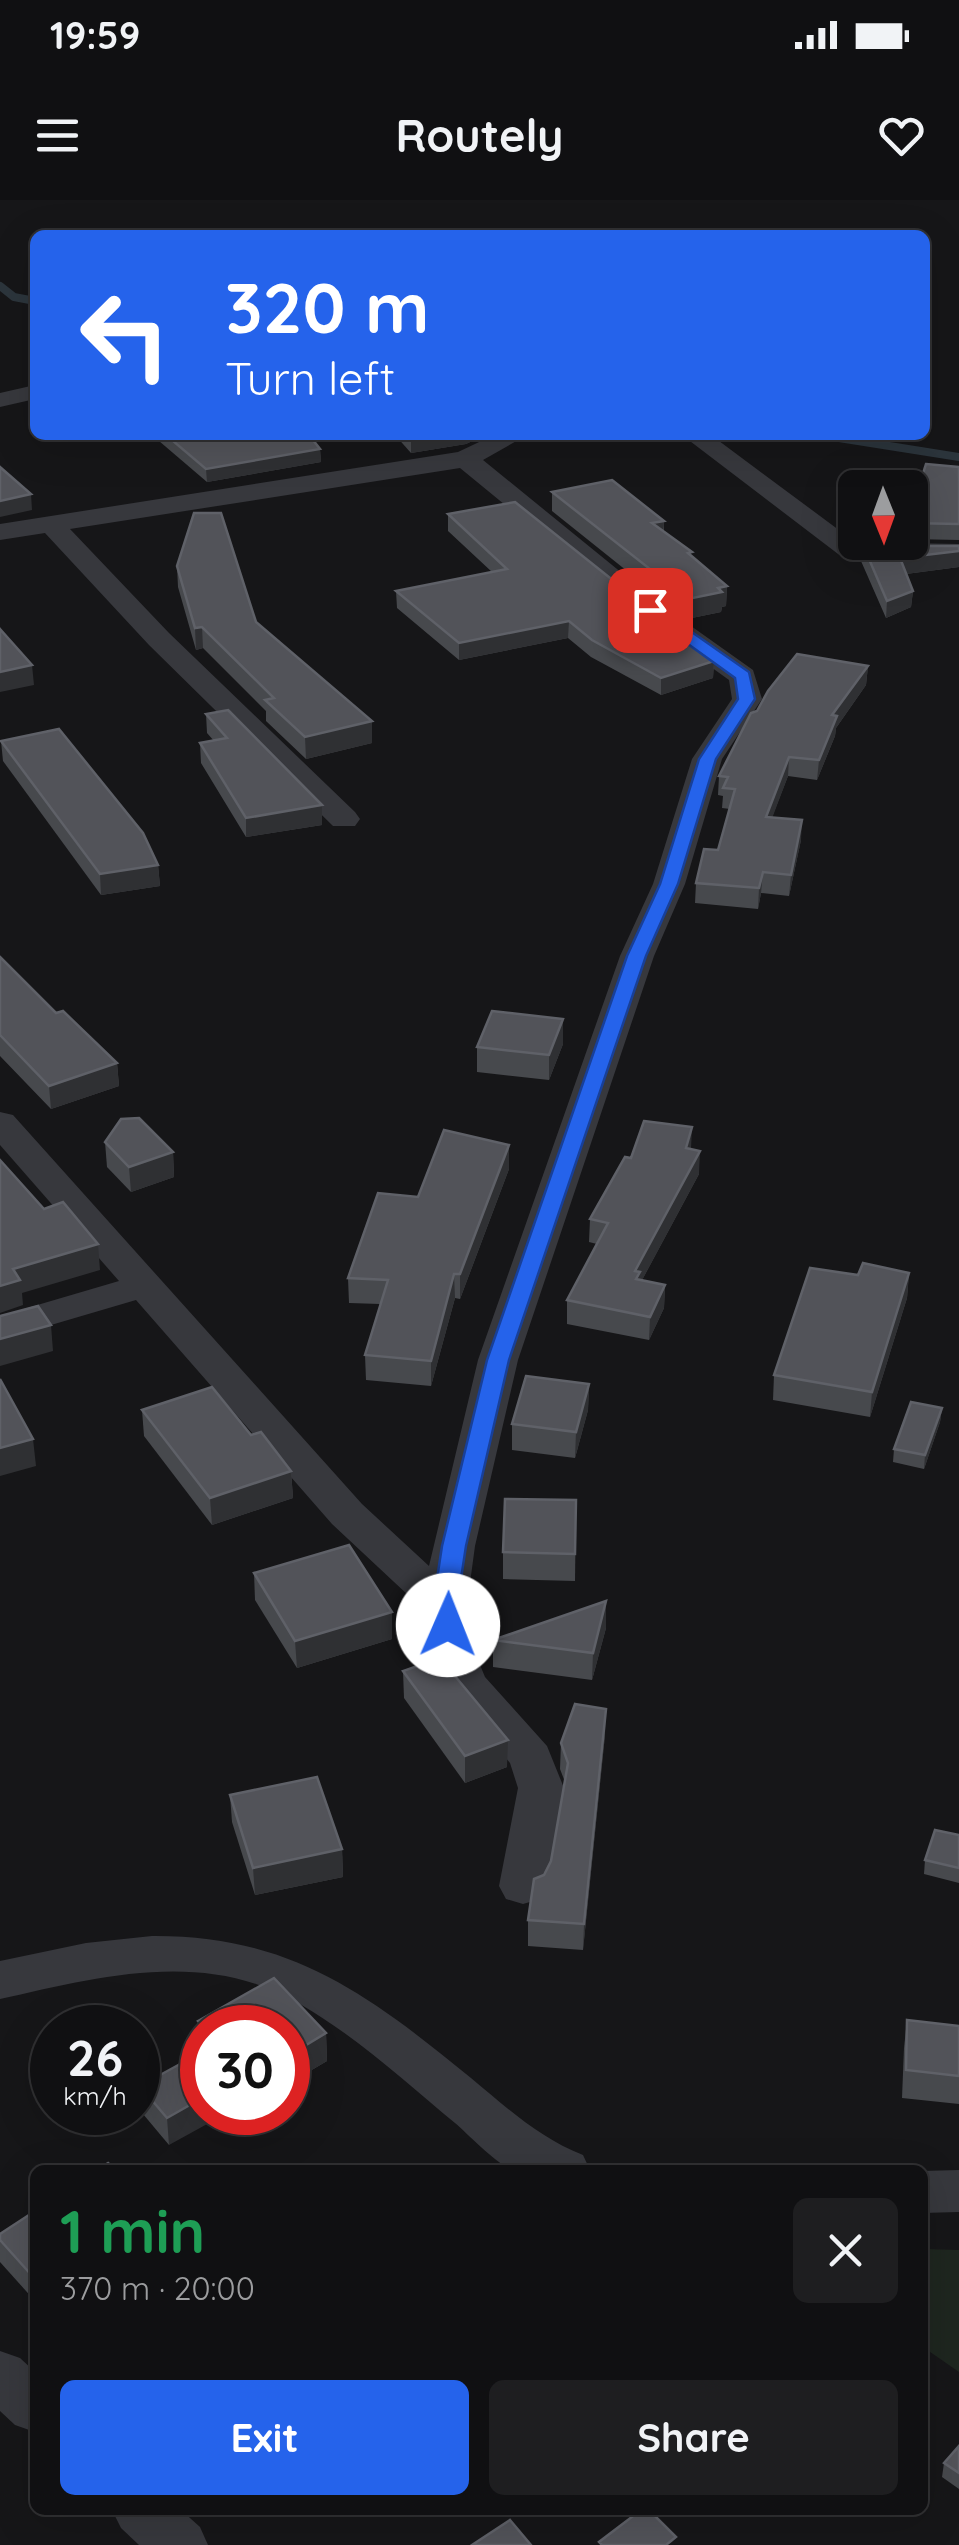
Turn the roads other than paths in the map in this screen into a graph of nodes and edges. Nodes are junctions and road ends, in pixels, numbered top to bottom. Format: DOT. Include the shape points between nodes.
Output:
graph roads {
  1 [pos="30,393"];
  2 [pos="0,400"];
  3 [pos="504,440"];
  4 [pos="702,440"];
  5 [pos="465,459"];
  6 [pos="52,524"];
  7 [pos="4,528"];
  8 [pos="959,552"];
  9 [pos="344,820"];
  10 [pos="0,1123"];
  11 [pos="146,1285"];
  12 [pos="0,1328"];
  13 [pos="445,1605"];
  14 [pos="523,1886"];
  15 [pos="0,1980"];
  16 [pos="551,2165"];
  17 [pos="959,2191"];
  18 [pos="928,2192"];
  19 [pos="0,2374"];
  20 [pos="30,2403"];
  21 [pos="146,2515"];
  22 [pos="179,2545"];
  1 -- 2 [label="street"];
  3 -- 5 [label="street"];
  4 -- 8 [label="street" via="852,551"];
  5 -- 6 [label="street"];
  5 -- 13 [label="street" via="650,610 743,676 747,692 708,759 498,1360"];
  6 -- 7 [label="street"];
  6 -- 9 [label="street"];
  10 -- 11 [label="street"];
  11 -- 12 [label="street"];
  11 -- 13 [label="street" via="348,1514"];
  13 -- 14 [label="street" via="466,1684 531,1757 541,1788"];
  15 -- 16 [label="street" via="174,1954 283,1974 338,2004 533,2158"];
  17 -- 18 [label="street"];
  19 -- 20 [label="street"];
  21 -- 22 [label="street"];
}
